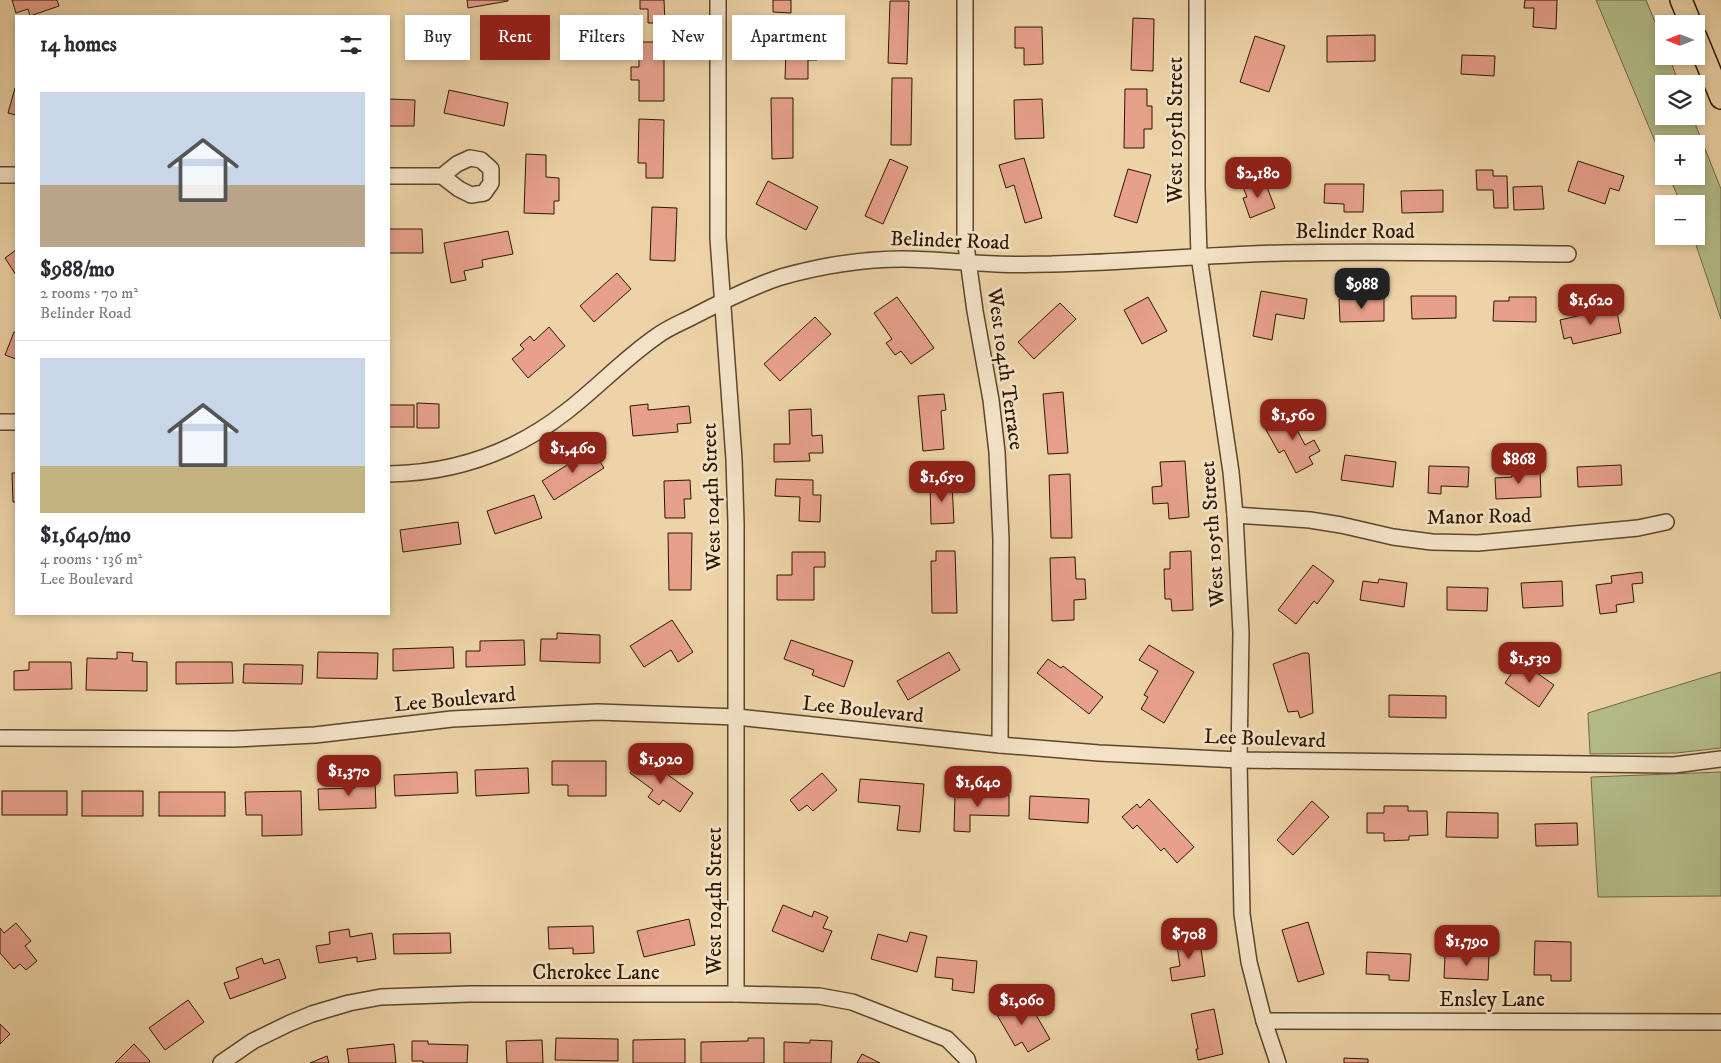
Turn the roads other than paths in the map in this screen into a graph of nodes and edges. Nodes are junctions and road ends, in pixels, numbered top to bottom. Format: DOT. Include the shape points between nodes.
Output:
graph roads {
  1 [pos="718,0"];
  2 [pos="965,0"];
  3 [pos="1197,0"];
  4 [pos="1681,0"];
  5 [pos="1687,15"];
  6 [pos="1705,59"];
  7 [pos="1721,98"];
  8 [pos="0,175"];
  9 [pos="15,175"];
  10 [pos="390,176"];
  11 [pos="442,176"];
  12 [pos="1568,254"];
  13 [pos="1199,256"];
  14 [pos="968,262"];
  15 [pos="722,302"];
  16 [pos="0,422"];
  17 [pos="15,422"];
  18 [pos="390,474"];
  19 [pos="1235,515"];
  20 [pos="1666,522"];
  21 [pos="736,717"];
  22 [pos="0,738"];
  23 [pos="1000,745"];
  24 [pos="1721,759"];
  25 [pos="1239,760"];
  26 [pos="736,994"];
  27 [pos="1264,1020"];
  28 [pos="1721,1022"];
  29 [pos="221,1063"];
  30 [pos="968,1063"];
  31 [pos="1278,1063"];
  1 -- 15 [label="street, West 104th Street" via="718,238"];
  2 -- 14 [label="street, West 104th Terrace" via="965,238"];
  3 -- 13 [label="street, West 105th Street"];
  4 -- 5 [label="highway"];
  6 -- 7 [label="highway"];
  8 -- 9 [label="street"];
  10 -- 11 [label="street"];
  12 -- 13 [label="street, Belinder Road" via="1286,253"];
  13 -- 14 [label="street, Belinder Road" via="1055,264"];
  13 -- 19 [label="street, West 105th Street"];
  14 -- 15 [label="street, Belinder Road" via="903,259 833,265 754,286"];
  14 -- 23 [label="street, West 104th Terrace" via="997,452 1001,539"];
  15 -- 18 [label="street, Belinder Road" via="660,333 551,424 515,444 451,468"];
  15 -- 21 [label="street, West 104th Street" via="736,523"];
  16 -- 17 [label="street"];
  19 -- 20 [label="street, Manor Road" via="1310,520 1432,542 1478,543 1638,528"];
  19 -- 25 [label="street, West 105th Street" via="1241,633"];
  21 -- 22 [label="street, Lee Boulevard" via="589,713 452,719 315,735 234,739"];
  21 -- 23 [label="street, Lee Boulevard"];
  21 -- 26 [label="street, West 104th Street"];
  23 -- 25 [label="street, Lee Boulevard"];
  24 -- 25 [label="street, Lee Boulevard" via="1674,764"];
  25 -- 27 [label="street, West 105th Street" via="1242,914 1249,962"];
  26 -- 29 [label="street, Cherokee Lane" via="381,997 348,1003 290,1023"];
  26 -- 30 [label="street, Cherokee Lane" via="819,996 852,1002 947,1039"];
  27 -- 28 [label="street, Ensley Lane"];
  27 -- 31 [label="street, West 105th Street"];
}
